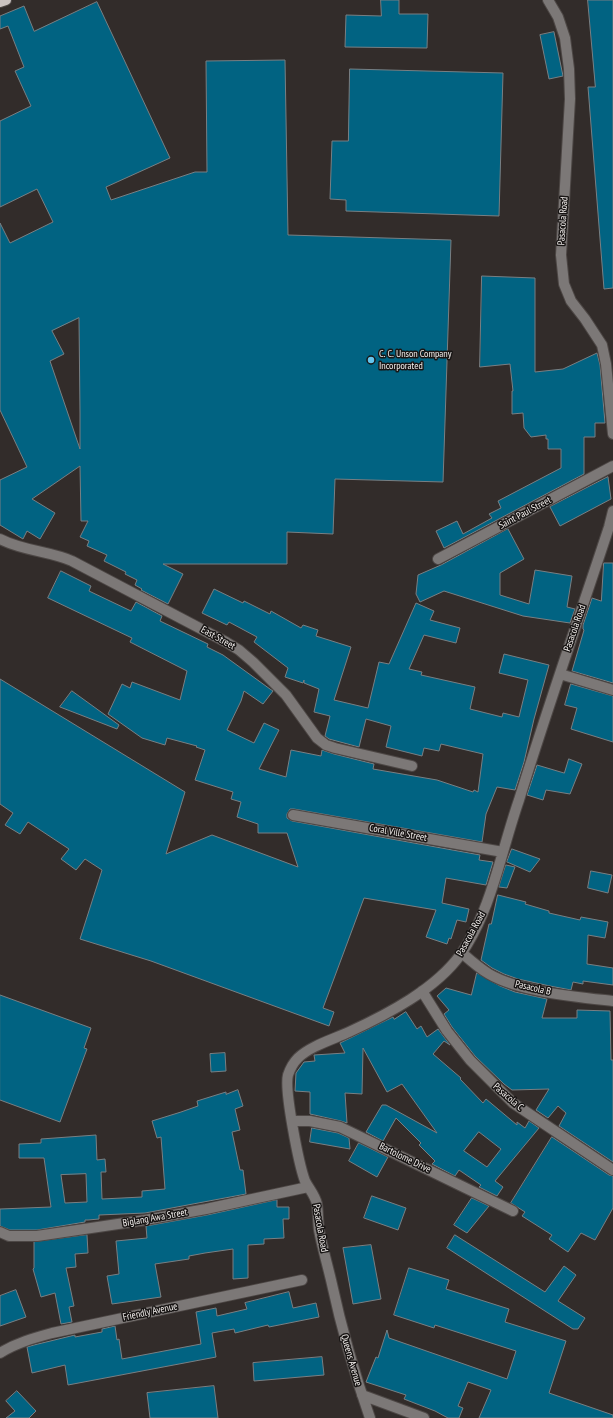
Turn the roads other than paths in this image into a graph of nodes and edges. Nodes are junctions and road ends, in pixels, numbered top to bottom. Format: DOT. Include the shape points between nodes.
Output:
graph roads {
  1 [pos="6,0"];
  2 [pos="548,0"];
  3 [pos="0,2"];
  4 [pos="613,434"];
  5 [pos="613,466"];
  6 [pos="613,511"];
  7 [pos="0,539"];
  8 [pos="438,559"];
  9 [pos="560,674"];
  10 [pos="613,690"];
  11 [pos="412,766"];
  12 [pos="293,815"];
  13 [pos="503,852"];
  14 [pos="462,953"];
  15 [pos="424,995"];
  16 [pos="613,1001"];
  17 [pos="292,1121"];
  18 [pos="613,1170"];
  19 [pos="308,1187"];
  20 [pos="514,1211"];
  21 [pos="0,1232"];
  22 [pos="302,1280"];
  23 [pos="335,1301"];
  24 [pos="0,1353"];
  25 [pos="362,1395"];
  26 [pos="370,1418"];
  27 [pos="424,1418"];
  1 -- 3 [label="main road"];
  2 -- 4 [label="street, Pasacola Road" via="558,17 569,69 570,99 561,255 564,284 571,301 602,345"];
  5 -- 8 [label="street, Saint Paul Street"];
  6 -- 9 [label="street, Pasacola Road"];
  7 -- 11 [label="street, East Street" via="21,548 60,556 86,567 233,646 272,679 317,738 326,744"];
  9 -- 10 [label="street"];
  9 -- 13 [label="street, Pasacola Road"];
  12 -- 13 [label="street, Coral Ville Street"];
  13 -- 14 [label="street, Pasacola Road" via="482,916"];
  14 -- 15 [label="street, Pasacola Road"];
  14 -- 16 [label="street, Pasacola B" via="489,974 508,982 574,997"];
  15 -- 17 [label="street, Pasacola Road" via="298,1058 290,1068 287,1079"];
  15 -- 18 [label="street, Pasacola C" via="447,1031 470,1060 513,1103"];
  17 -- 19 [label="street, Pasacola Road"];
  17 -- 20 [label="street, Bartolome Drive" via="310,1121 340,1127"];
  19 -- 21 [label="street, Biglang Awa Street" via="206,1209 37,1236 9,1236"];
  19 -- 23 [label="street, Pasacola Road" via="317,1205 319,1229"];
  22 -- 24 [label="street, Friendly Avenue" via="52,1333"];
  23 -- 25 [label="street, Queens Avenue"];
  25 -- 26 [label="street, Queens Avenue"];
  25 -- 27 [label="street"];
}
